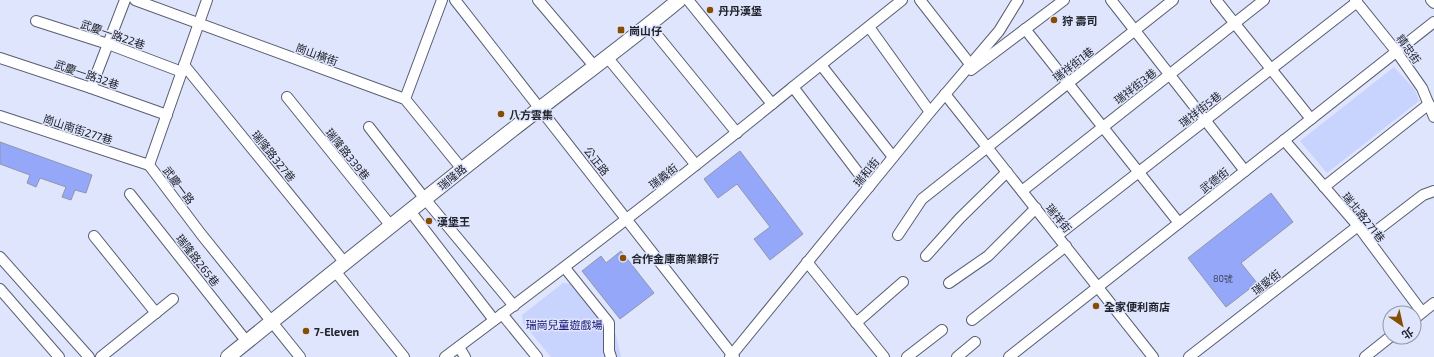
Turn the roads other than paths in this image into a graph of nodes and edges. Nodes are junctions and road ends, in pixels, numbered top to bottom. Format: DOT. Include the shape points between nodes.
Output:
graph roads {
  1 [pos="124,0"];
  2 [pos="135,0"];
  3 [pos="207,0"];
  4 [pos="442,0"];
  5 [pos="455,0"];
  6 [pos="538,0"];
  7 [pos="688,0"];
  8 [pos="902,0"];
  9 [pos="920,0"];
  10 [pos="1018,0"];
  11 [pos="1064,0"];
  12 [pos="1111,0"];
  13 [pos="1173,0"];
  14 [pos="1216,0"];
  15 [pos="1264,0"];
  16 [pos="1432,0"];
  17 [pos="1356,1"];
  18 [pos="670,3"];
  19 [pos="1434,3"];
  20 [pos="36,21"];
  21 [pos="1434,22"];
  22 [pos="199,23"];
  23 [pos="1234,23"];
  24 [pos="648,24"];
  25 [pos="868,27"];
  26 [pos="1026,29"];
  27 [pos="1135,31"];
  28 [pos="108,44"];
  29 [pos="1396,52"];
  30 [pos="607,57"];
  31 [pos="0,58"];
  32 [pos="970,64"];
  33 [pos="821,66"];
  34 [pos="595,67"];
  35 [pos="183,69"];
  36 [pos="1271,69"];
  37 [pos="1169,75"];
  38 [pos="955,82"];
  39 [pos="1068,83"];
  40 [pos="793,87"];
  41 [pos="91,88"];
  42 [pos="945,94"];
  43 [pos="287,97"];
  44 [pos="405,99"];
  45 [pos="772,104"];
  46 [pos="1428,104"];
  47 [pos="540,108"];
  48 [pos="930,112"];
  49 [pos="167,115"];
  50 [pos="0,116"];
  51 [pos="1434,117"];
  52 [pos="1311,119"];
  53 [pos="1206,120"];
  54 [pos="369,127"];
  55 [pos="1103,127"];
  56 [pos="737,133"];
  57 [pos="1284,140"];
  58 [pos="987,148"];
  59 [pos="893,158"];
  60 [pos="149,165"];
  61 [pos="696,165"];
  62 [pos="462,169"];
  63 [pos="1245,171"];
  64 [pos="1007,172"];
  65 [pos="1139,172"];
  66 [pos="869,187"];
  67 [pos="1324,187"];
  68 [pos="1022,191"];
  69 [pos="1434,191"];
  70 [pos="130,194"];
  71 [pos="425,199"];
  72 [pos="1036,208"];
  73 [pos="410,211"];
  74 [pos="627,219"];
  75 [pos="1179,223"];
  76 [pos="391,226"];
  77 [pos="1358,226"];
  78 [pos="898,235"];
  79 [pos="1058,235"];
  80 [pos="94,236"];
  81 [pos="1367,238"];
  82 [pos="1066,246"];
  83 [pos="926,256"];
  84 [pos="0,257"];
  85 [pos="807,262"];
  86 [pos="340,267"];
  87 [pos="564,268"];
  88 [pos="903,282"];
  89 [pos="949,283"];
  90 [pos="1098,286"];
  91 [pos="0,289"];
  92 [pos="173,299"];
  93 [pos="1434,303"];
  94 [pos="1411,305"];
  95 [pos="514,306"];
  96 [pos="1422,312"];
  97 [pos="156,313"];
  98 [pos="498,317"];
  99 [pos="972,320"];
  100 [pos="271,322"];
  101 [pos="856,323"];
  102 [pos="942,330"];
  103 [pos="246,342"];
  104 [pos="975,342"];
  105 [pos="1382,343"];
  106 [pos="459,347"];
  107 [pos="732,356"];
  108 [pos="59,357"];
  109 [pos="88,357"];
  110 [pos="101,357"];
  111 [pos="228,357"];
  112 [pos="300,357"];
  113 [pos="404,357"];
  114 [pos="446,357"];
  115 [pos="465,357"];
  116 [pos="537,357"];
  117 [pos="611,357"];
  118 [pos="884,357"];
  119 [pos="907,357"];
  120 [pos="957,357"];
  121 [pos="1009,357"];
  122 [pos="1153,357"];
  123 [pos="1189,357"];
  124 [pos="1365,357"];
  1 -- 28 [label="street"];
  2 -- 22 [label="street, 崗山橫街"];
  3 -- 22 [label="street, 武慶一路"];
  4 -- 44 [label="street"];
  5 -- 47 [label="street, 公正路"];
  6 -- 34 [label="street"];
  7 -- 45 [label="street"];
  8 -- 25 [label="street, 瑞義街"];
  9 -- 32 [label="street"];
  10 -- 32 [label="street, 瑞和街" via="999,31"];
  11 -- 26 [label="street"];
  12 -- 27 [label="street"];
  13 -- 27 [label="street, 瑞祥街1巷"];
  14 -- 23 [label="street"];
  15 -- 23 [label="street, 瑞祥街3巷"];
  16 -- 19 [label="street"];
  17 -- 29 [label="street, 精忠街"];
  17 -- 36 [label="street, 瑞祥街5巷"];
  18 -- 24 [label="street, 瑞隆路"];
  20 -- 28 [label="street, 武慶一路22巷"];
  21 -- 29 [label="street, 武德街"];
  22 -- 35 [label="street, 武慶一路"];
  22 -- 44 [label="street, 崗山橫街"];
  23 -- 36 [label="street"];
  23 -- 37 [label="street, 瑞祥街3巷"];
  24 -- 30 [label="street, 瑞隆路"];
  24 -- 56 [label="street"];
  25 -- 33 [label="street, 瑞義街"];
  25 -- 48 [label="street"];
  26 -- 38 [label="street"];
  26 -- 39 [label="street"];
  27 -- 37 [label="street"];
  27 -- 39 [label="street, 瑞祥街1巷"];
  28 -- 35 [label="street, 武慶一路22巷"];
  28 -- 41 [label="street"];
  29 -- 46 [label="street, 精忠街" via="1422,88"];
  29 -- 52 [label="street, 武德街"];
  30 -- 34 [label="street, 瑞隆路"];
  30 -- 61 [label="street"];
  31 -- 41 [label="street, 武慶一路32巷"];
  32 -- 38 [label="street, 瑞和街"];
  33 -- 40 [label="street, 瑞義街"];
  33 -- 59 [label="street"];
  34 -- 47 [label="street, 瑞隆路"];
  35 -- 49 [label="street, 武慶一路"];
  35 -- 86 [label="street, 瑞隆路327巷"];
  36 -- 52 [label="street"];
  36 -- 53 [label="street, 瑞祥街5巷"];
  37 -- 53 [label="street"];
  37 -- 55 [label="street, 瑞祥街3巷"];
  38 -- 42 [label="street, 瑞和街"];
  39 -- 55 [label="street"];
  39 -- 58 [label="street, 瑞祥街1巷"];
  40 -- 45 [label="street, 瑞義街"];
  40 -- 66 [label="street"];
  41 -- 49 [label="street, 武慶一路32巷"];
  42 -- 48 [label="street, 瑞和街"];
  42 -- 58 [label="street, 瑞祥街"];
  43 -- 76 [label="street, 瑞隆路339巷"];
  44 -- 62 [label="street"];
  45 -- 56 [label="street, 瑞義街"];
  46 -- 51 [label="street, 精忠街"];
  46 -- 67 [label="street"];
  47 -- 62 [label="street, 瑞隆路"];
  47 -- 74 [label="street, 公正路"];
  48 -- 59 [label="street, 瑞和街"];
  49 -- 60 [label="street, 武慶一路"];
  50 -- 60 [label="street, 崗山南街277巷"];
  52 -- 57 [label="street, 武德街"];
  53 -- 63 [label="street"];
  53 -- 65 [label="street, 瑞祥街5巷"];
  54 -- 71 [label="street"];
  55 -- 65 [label="street"];
  55 -- 68 [label="street, 瑞祥街3巷"];
  56 -- 61 [label="street, 瑞義街"];
  57 -- 63 [label="street, 武德街"];
  57 -- 67 [label="street, 瑞北路271巷"];
  58 -- 64 [label="street, 瑞祥街"];
  58 -- 78 [label="street, 瑞祥街1巷" via="922,199"];
  59 -- 66 [label="street, 瑞和街"];
  60 -- 100 [label="street, 武慶一路"];
  61 -- 74 [label="street, 瑞義街"];
  62 -- 71 [label="street, 瑞隆路"];
  63 -- 75 [label="street, 武德街"];
  64 -- 68 [label="street, 瑞祥街"];
  64 -- 83 [label="street"];
  65 -- 75 [label="street"];
  65 -- 79 [label="street, 瑞祥街5巷"];
  66 -- 85 [label="street, 瑞和街"];
  67 -- 77 [label="street, 瑞北路271巷"];
  68 -- 72 [label="street, 瑞祥街"];
  69 -- 81 [label="street" via="1423,195"];
  70 -- 103 [label="street, 瑞隆路265巷"];
  71 -- 73 [label="street, 瑞隆路"];
  71 -- 95 [label="street"];
  72 -- 79 [label="street, 瑞祥街"];
  72 -- 89 [label="street" via="988,256"];
  73 -- 76 [label="street, 瑞隆路"];
  73 -- 98 [label="street"];
  74 -- 87 [label="street, 瑞義街"];
  74 -- 107 [label="street, 公正路"];
  75 -- 90 [label="street, 武德街"];
  76 -- 86 [label="street, 瑞隆路"];
  77 -- 81 [label="street, 瑞北路271巷"];
  77 -- 123 [label="street, 瑞愛街"];
  79 -- 82 [label="street, 瑞祥街"];
  80 -- 97 [label="street"];
  81 -- 94 [label="street, 瑞北路271巷"];
  82 -- 90 [label="street, 瑞祥街"];
  82 -- 99 [label="street"];
  84 -- 109 [label="street"];
  85 -- 101 [label="street"];
  85 -- 107 [label="street, 瑞和街"];
  86 -- 100 [label="street, 瑞隆路"];
  86 -- 113 [label="street, 瑞隆路327巷"];
  87 -- 95 [label="street, 瑞義街"];
  87 -- 117 [label="street" via="608,323"];
  88 -- 101 [label="street"];
  90 -- 121 [label="street, 武德街"];
  90 -- 122 [label="street, 瑞祥街"];
  91 -- 108 [label="street"];
  92 -- 97 [label="street"];
  93 -- 96 [label="street"];
  95 -- 98 [label="street, 瑞義街"];
  97 -- 110 [label="street"];
  98 -- 106 [label="street, 瑞義街"];
  98 -- 116 [label="street"];
  100 -- 103 [label="street, 瑞隆路"];
  100 -- 112 [label="street, 武慶一路"];
  101 -- 118 [label="street"];
  102 -- 119 [label="street"];
  103 -- 111 [label="street, 瑞隆路"];
  104 -- 120 [label="street"];
  105 -- 124 [label="street"];
  106 -- 114 [label="street, 瑞義街"];
  106 -- 115 [label="street"];
}
